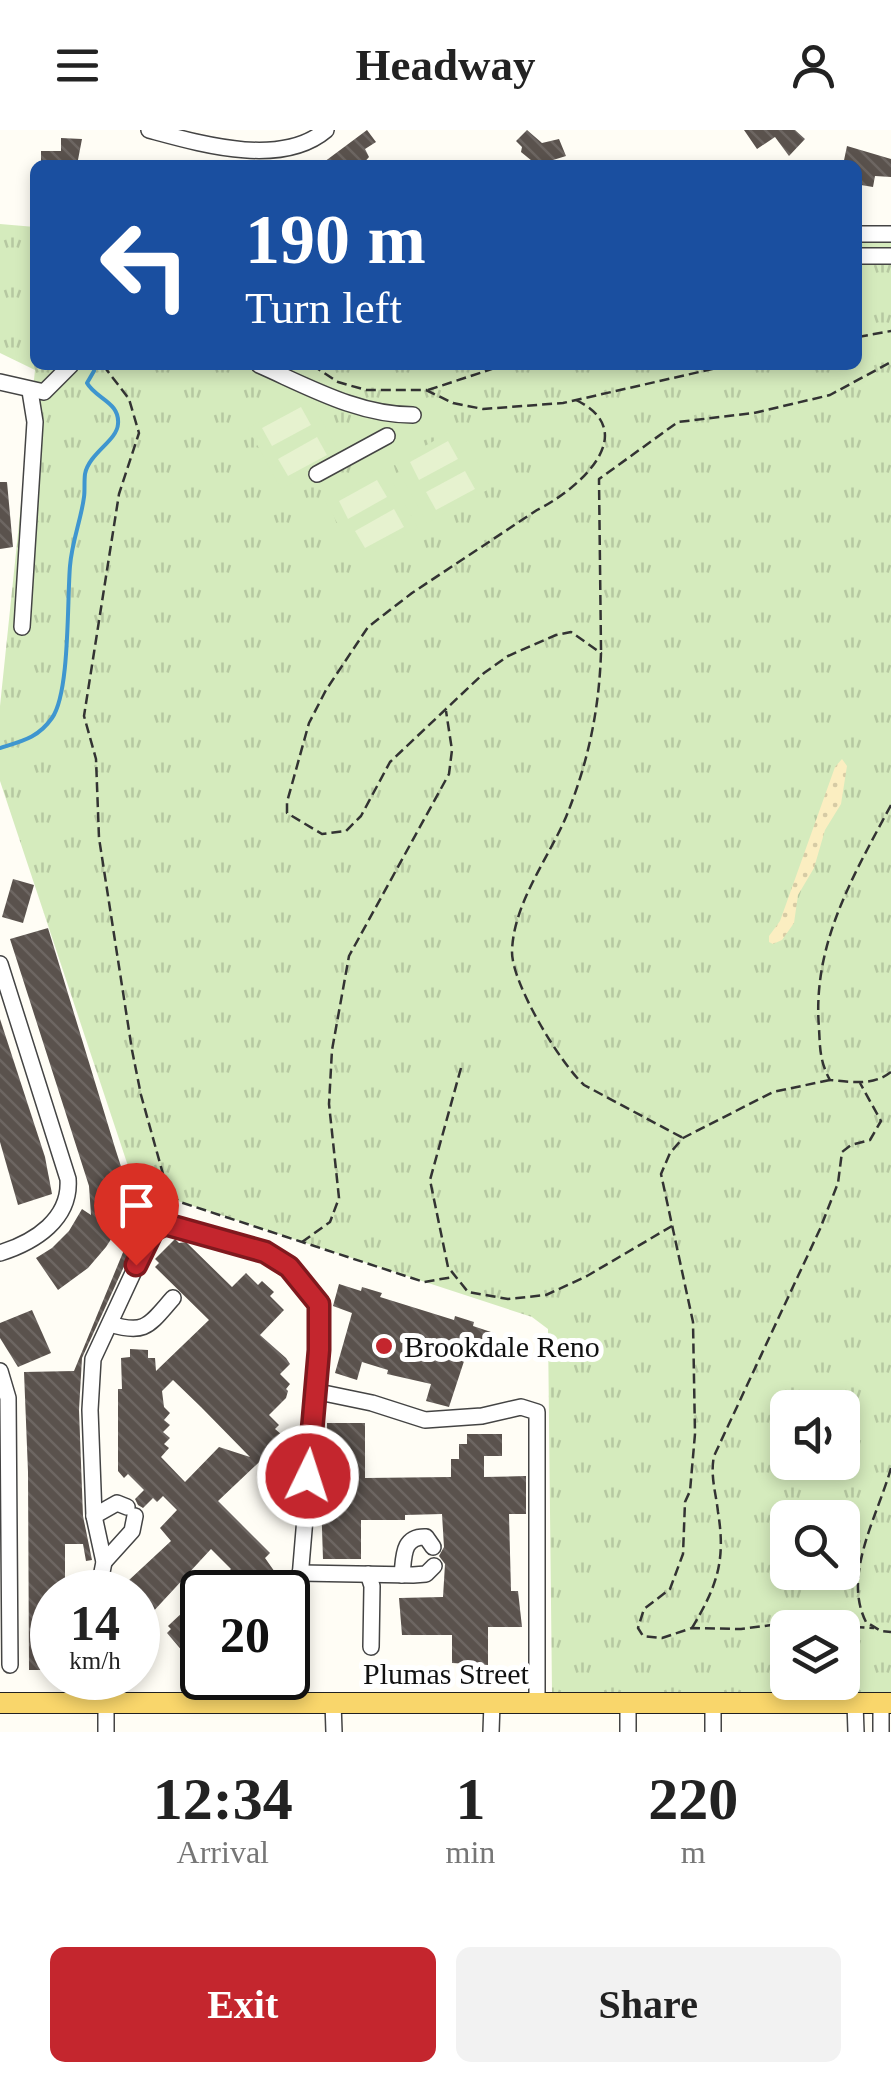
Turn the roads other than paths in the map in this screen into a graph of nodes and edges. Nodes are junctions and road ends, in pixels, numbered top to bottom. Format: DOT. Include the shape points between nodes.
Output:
graph roads {
  1 [pos="149,130"];
  2 [pos="326,130"];
  3 [pos="302,138"];
  4 [pos="862,234"];
  5 [pos="891,234"];
  6 [pos="862,256"];
  7 [pos="891,256"];
  8 [pos="67,370"];
  9 [pos="270,370"];
  10 [pos="0,382"];
  11 [pos="30,391"];
  12 [pos="413,415"];
  13 [pos="387,436"];
  14 [pos="317,474"];
  15 [pos="22,626"];
  16 [pos="0,964"];
  17 [pos="8,1014"];
  18 [pos="0,1253"];
  19 [pos="173,1298"];
  20 [pos="110,1324"];
  21 [pos="0,1371"];
  22 [pos="314,1392"];
  23 [pos="94,1516"];
  24 [pos="434,1547"];
  25 [pos="104,1562"];
  26 [pos="434,1566"];
  27 [pos="102,1570"];
  28 [pos="300,1570"];
  29 [pos="310,1573"];
  30 [pos="368,1574"];
  31 [pos="402,1575"];
  32 [pos="4,1614"];
  33 [pos="372,1647"];
  34 [pos="10,1666"];
  35 [pos="96,1700"];
  36 [pos="281,1702"];
  37 [pos="334,1702"];
  38 [pos="0,1703"];
  39 [pos="97,1703"];
  40 [pos="492,1703"];
  41 [pos="537,1703"];
  42 [pos="628,1703"];
  43 [pos="713,1703"];
  44 [pos="855,1703"];
  45 [pos="886,1703"];
  46 [pos="106,1732"];
  47 [pos="334,1732"];
  48 [pos="491,1732"];
  49 [pos="628,1732"];
  50 [pos="713,1732"];
  51 [pos="856,1732"];
  52 [pos="882,1732"];
  1 -- 3 [label="street" via="216,148 283,149"];
  2 -- 3 [label="street"];
  4 -- 5 [label="street"];
  6 -- 7 [label="street"];
  8 -- 11 [label="street" via="44,392"];
  9 -- 12 [label="street" via="351,405"];
  10 -- 11 [label="street"];
  11 -- 15 [label="street" via="36,422"];
  13 -- 14 [label="street"];
  16 -- 17 [label="street"];
  17 -- 18 [label="street" via="69,1195 45,1230"];
  19 -- 20 [label="street" via="148,1326"];
  20 -- 22 [label="street" via="153,1230 165,1224 265,1252 289,1267 319,1304"];
  20 -- 23 [label="street" via="93,1359"];
  21 -- 32 [label="street" via="8,1398"];
  22 -- 28 [label="street"];
  22 -- 41 [label="street" via="425,1420 520,1407 537,1412"];
  23 -- 25 [label="street"];
  23 -- 25 [label="street" via="118,1503 131,1512 132,1532"];
  24 -- 31 [label="street" via="426,1537 412,1539"];
  25 -- 27 [label="street"];
  26 -- 31 [label="street" via="426,1574"];
  29 -- 30 [label="street"];
  30 -- 31 [label="street"];
  30 -- 33 [label="street"];
  32 -- 34 [label="street"];
  35 -- 39 [label="street"];
  36 -- 37 [label="main road, Plumas Street"];
  36 -- 39 [label="main road, Plumas Street"];
  37 -- 40 [label="main road, Plumas Street"];
  37 -- 47 [label="street"];
  38 -- 39 [label="main road, Plumas Street"];
  39 -- 46 [label="street"];
  40 -- 41 [label="main road, Plumas Street"];
  40 -- 48 [label="street"];
  41 -- 42 [label="main road, Plumas Street"];
  42 -- 43 [label="main road, Plumas Street"];
  42 -- 49 [label="street"];
  43 -- 44 [label="main road, Plumas Street"];
  43 -- 50 [label="street"];
  44 -- 45 [label="main road, Plumas Street"];
  44 -- 51 [label="street"];
  45 -- 52 [label="street"];
}
